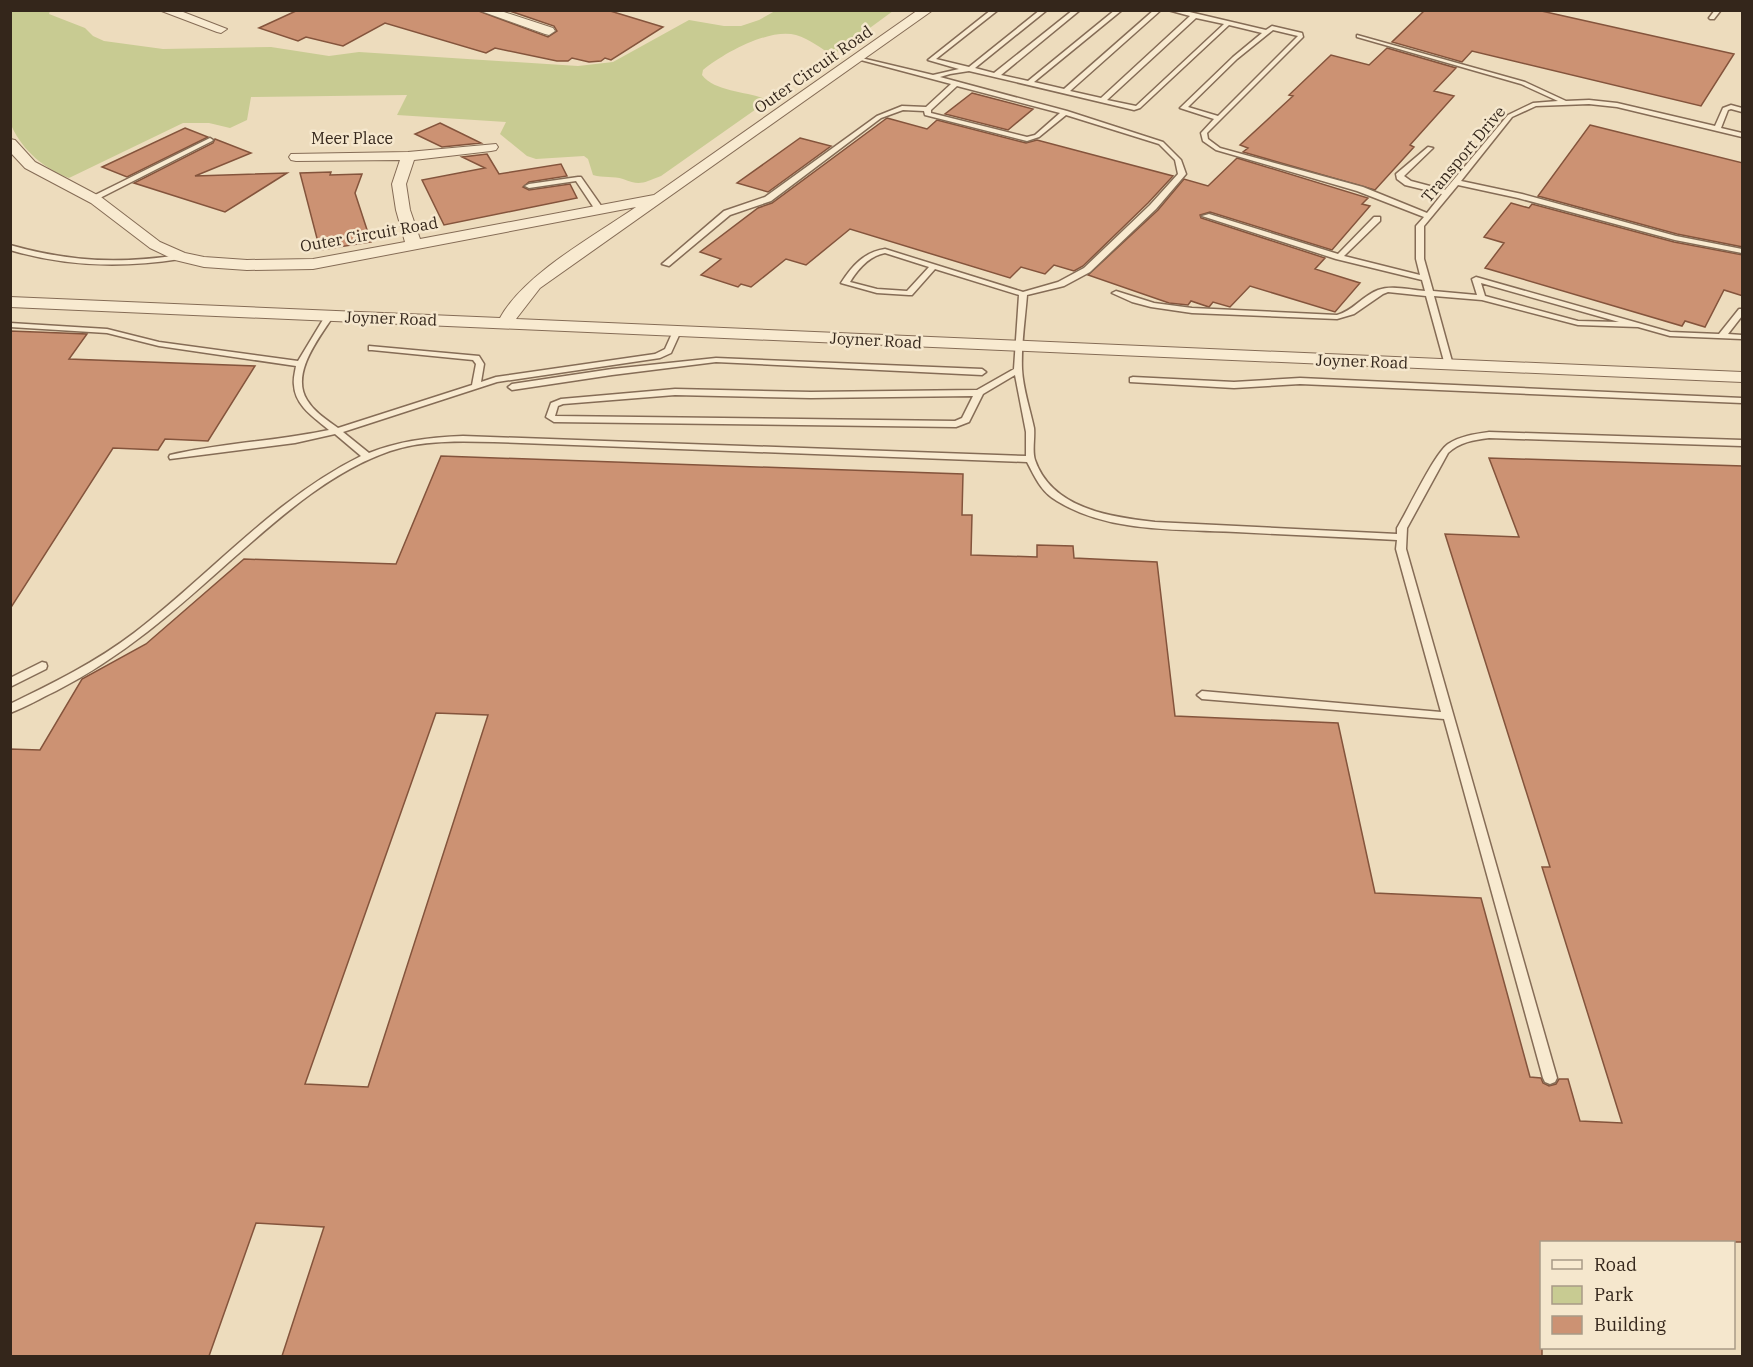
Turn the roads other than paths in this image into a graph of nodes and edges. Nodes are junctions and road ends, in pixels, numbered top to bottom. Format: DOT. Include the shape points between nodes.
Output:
graph roads {
  1 [pos="165,10"];
  2 [pos="484,10"];
  3 [pos="927,10"];
  4 [pos="995,10"];
  5 [pos="1044,10"];
  6 [pos="1077,10"];
  7 [pos="1119,10"];
  8 [pos="1158,10"];
  9 [pos="1171,10"];
  10 [pos="1718,10"];
  11 [pos="1194,16"];
  12 [pos="1712,18"];
  13 [pos="1228,23"];
  14 [pos="221,29"];
  15 [pos="549,31"];
  16 [pos="1267,32"];
  17 [pos="1359,36"];
  18 [pos="859,58"];
  19 [pos="970,69"];
  20 [pos="996,75"];
  21 [pos="935,77"];
  22 [pos="1029,83"];
  23 [pos="955,84"];
  24 [pos="1065,92"];
  25 [pos="1103,100"];
  26 [pos="1563,101"];
  27 [pos="928,109"];
  28 [pos="1743,110"];
  29 [pos="1065,112"];
  30 [pos="1219,118"];
  31 [pos="1717,129"];
  32 [pos="1743,135"];
  33 [pos="210,140"];
  34 [pos="10,143"];
  35 [pos="491,147"];
  36 [pos="1430,148"];
  37 [pos="408,156"];
  38 [pos="296,157"];
  39 [pos="1456,182"];
  40 [pos="529,186"];
  41 [pos="1447,193"];
  42 [pos="93,198"];
  43 [pos="659,198"];
  44 [pos="599,209"];
  45 [pos="1206,216"];
  46 [pos="1428,216"];
  47 [pos="1377,219"];
  48 [pos="414,245"];
  49 [pos="10,247"];
  50 [pos="1743,251"];
  51 [pos="180,257"];
  52 [pos="1339,257"];
  53 [pos="666,264"];
  54 [pos="933,267"];
  55 [pos="1425,278"];
  56 [pos="1116,293"];
  57 [pos="1429,293"];
  58 [pos="1023,294"];
  59 [pos="1482,298"];
  60 [pos="10,302"];
  61 [pos="1743,311"];
  62 [pos="330,315"];
  63 [pos="506,323"];
  64 [pos="10,325"];
  65 [pos="1638,325"];
  66 [pos="677,331"];
  67 [pos="1720,337"];
  68 [pos="1743,337"];
  69 [pos="1020,347"];
  70 [pos="372,348"];
  71 [pos="300,364"];
  72 [pos="1449,365"];
  73 [pos="1018,370"];
  74 [pos="982,372"];
  75 [pos="1743,377"];
  76 [pos="1133,380"];
  77 [pos="476,386"];
  78 [pos="512,387"];
  79 [pos="979,393"];
  80 [pos="1743,401"];
  81 [pos="338,431"];
  82 [pos="1743,443"];
  83 [pos="368,457"];
  84 [pos="173,458"];
  85 [pos="1030,459"];
  86 [pos="1401,537"];
  87 [pos="42,666"];
  88 [pos="10,683"];
  89 [pos="1202,695"];
  90 [pos="10,709"];
  91 [pos="1449,716"];
  92 [pos="1550,1078"];
  1 -- 14 [label="street"];
  2 -- 15 [label="street"];
  3 -- 18 [label="street, Outer Circuit Road"];
  4 -- 19 [label="lane" via="931,58"];
  5 -- 19 [label="lane"];
  6 -- 20 [label="lane"];
  7 -- 22 [label="lane"];
  8 -- 24 [label="lane"];
  9 -- 11 [label="lane"];
  10 -- 12 [label="lane"];
  11 -- 13 [label="lane"];
  11 -- 25 [label="lane"];
  13 -- 16 [label="lane"];
  13 -- 25 [label="lane" via="1138,107"];
  16 -- 30 [label="lane" via="1183,108"];
  16 -- 30 [label="lane" via="1275,28 1302,35"];
  17 -- 26 [label="lane" via="1523,83"];
  18 -- 21 [label="lane"];
  18 -- 43 [label="street, Outer Circuit Road"];
  19 -- 20 [label="lane"];
  19 -- 21 [label="lane"];
  20 -- 22 [label="lane"];
  21 -- 23 [label="lane"];
  22 -- 24 [label="lane"];
  23 -- 27 [label="lane"];
  23 -- 29 [label="lane"];
  24 -- 25 [label="lane"];
  26 -- 31 [label="lane, Transport Drive" via="1617,105"];
  26 -- 39 [label="lane, Transport Drive" via="1535,104 1510,116"];
  27 -- 29 [label="lane" via="926,112 932,117 1027,139 1037,136"];
  27 -- 53 [label="lane" via="896,109 879,117 768,199 727,213"];
  28 -- 31 [label="lane" via="1725,109"];
  29 -- 58 [label="lane" via="1161,143 1171,151 1182,174 1087,270 1061,284"];
  30 -- 46 [label="lane" via="1204,133 1211,147 1360,189"];
  31 -- 32 [label="lane, Transport Drive"];
  33 -- 42 [label="lane"];
  34 -- 42 [label="street, Outer Circuit Road" via="30,165"];
  35 -- 37 [label="street, Meer Place"];
  36 -- 41 [label="lane" via="1400,177 1408,183"];
  37 -- 38 [label="street, Meer Place"];
  37 -- 48 [label="street, Meer Place" via="399,184"];
  39 -- 41 [label="lane, Transport Drive"];
  39 -- 50 [label="lane" via="1675,238"];
  40 -- 44 [label="lane" via="578,179"];
  41 -- 46 [label="lane, Transport Drive"];
  42 -- 51 [label="street, Outer Circuit Road" via="155,245"];
  43 -- 44 [label="street, Outer Circuit Road"];
  43 -- 63 [label="street, Outer Circuit Road" via="534,285"];
  44 -- 48 [label="street, Outer Circuit Road"];
  45 -- 52 [label="lane"];
  46 -- 55 [label="lane, Transport Drive" via="1420,226 1420,260"];
  47 -- 52 [label="lane"];
  48 -- 51 [label="street, Outer Circuit Road" via="313,264 247,265"];
  49 -- 51 [label="lane" via="35,256 83,262 127,263"];
  52 -- 55 [label="lane"];
  54 -- 54 [label="lane" via="909,293 845,283 878,251"];
  54 -- 58 [label="lane"];
  55 -- 57 [label="lane, Transport Drive"];
  56 -- 57 [label="lane" via="1146,304 1220,313 1336,317 1353,313 1376,292"];
  57 -- 59 [label="lane"];
  57 -- 72 [label="lane, Transport Drive"];
  58 -- 69 [label="lane"];
  59 -- 65 [label="lane" via="1566,321"];
  59 -- 65 [label="lane" via="1476,279"];
  60 -- 62 [label="street, Joyner Road"];
  61 -- 67 [label="lane"];
  62 -- 63 [label="street, Joyner Road"];
  62 -- 71 [label="lane"];
  63 -- 66 [label="street, Joyner Road"];
  64 -- 71 [label="lane" via="107,330 159,344"];
  65 -- 67 [label="lane" via="1670,334"];
  66 -- 69 [label="street, Joyner Road"];
  66 -- 77 [label="lane" via="668,351 657,356 515,376"];
  67 -- 68 [label="lane"];
  69 -- 72 [label="street, Joyner Road"];
  69 -- 73 [label="lane"];
  70 -- 77 [label="lane" via="476,358 480,364"];
  71 -- 81 [label="lane" via="297,375 301,398"];
  72 -- 75 [label="street, Joyner Road"];
  73 -- 79 [label="lane"];
  73 -- 85 [label="lane" via="1030,432"];
  74 -- 78 [label="lane" via="716,360"];
  76 -- 80 [label="lane" via="1234,385 1300,381"];
  77 -- 81 [label="lane"];
  79 -- 79 [label="lane" via="966,420 956,424 710,423 550,417 554,405 561,402 675,392"];
  81 -- 83 [label="lane"];
  81 -- 84 [label="lane"];
  82 -- 86 [label="lane" via="1489,435 1462,439 1444,452 1402,528"];
  83 -- 85 [label="lane" via="403,445 442,439"];
  83 -- 90 [label="lane" via="299,497 126,644"];
  85 -- 86 [label="lane" via="1045,487 1058,498 1114,520 1247,531"];
  86 -- 91 [label="lane" via="1401,549"];
  87 -- 88 [label="lane"];
  89 -- 91 [label="lane"];
  91 -- 92 [label="lane"];
}
